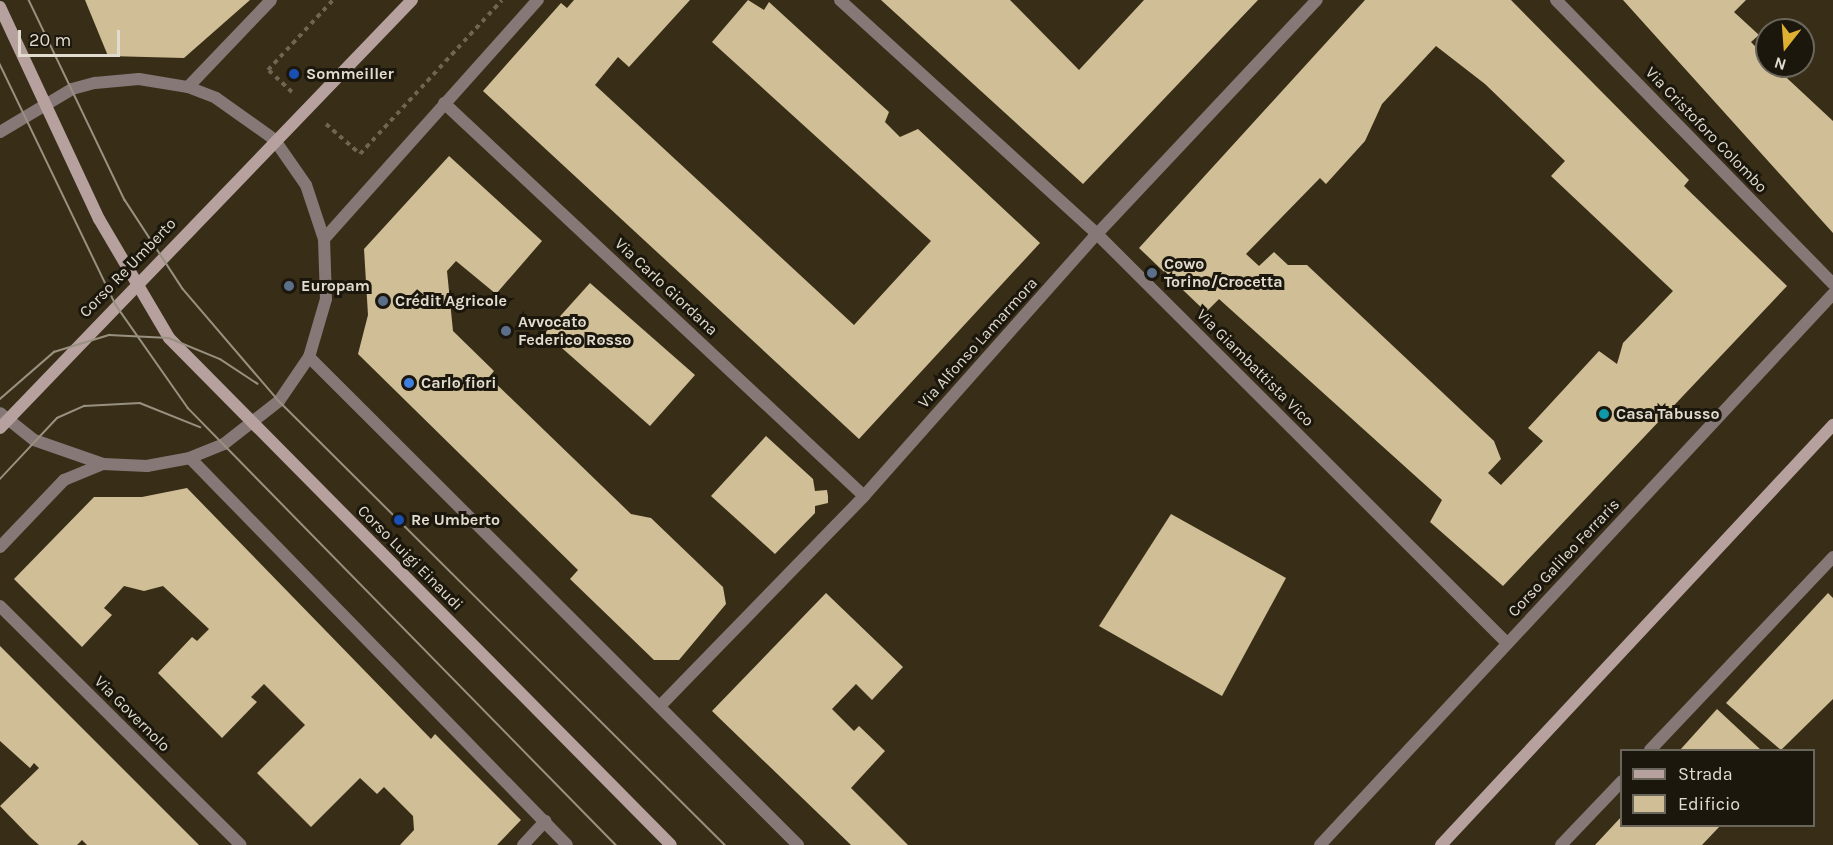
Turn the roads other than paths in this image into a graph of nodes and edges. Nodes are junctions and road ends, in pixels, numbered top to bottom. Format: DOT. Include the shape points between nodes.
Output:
graph roads {
  1 [pos="271,0"];
  2 [pos="412,0"];
  3 [pos="538,0"];
  4 [pos="840,0"];
  5 [pos="1317,0"];
  6 [pos="1556,0"];
  7 [pos="0,7"];
  8 [pos="188,87"];
  9 [pos="46,103"];
  10 [pos="444,103"];
  11 [pos="0,132"];
  12 [pos="274,139"];
  13 [pos="1097,234"];
  14 [pos="324,239"];
  15 [pos="1833,284"];
  16 [pos="135,287"];
  17 [pos="1833,294"];
  18 [pos="309,357"];
  19 [pos="2,421"];
  20 [pos="254,425"];
  21 [pos="1833,425"];
  22 [pos="190,458"];
  23 [pos="103,464"];
  24 [pos="864,496"];
  25 [pos="0,547"];
  26 [pos="1833,557"];
  27 [pos="0,606"];
  28 [pos="1508,642"];
  29 [pos="661,705"];
  30 [pos="1651,749"];
  31 [pos="1620,783"];
  32 [pos="545,821"];
  33 [pos="241,845"];
  34 [pos="523,845"];
  35 [pos="567,845"];
  36 [pos="671,845"];
  37 [pos="798,845"];
  38 [pos="1320,845"];
  39 [pos="1441,845"];
  40 [pos="1561,845"];
  1 -- 8 [label="street"];
  2 -- 12 [label="main road, Corso Re Umberto"];
  3 -- 10 [label="street"];
  4 -- 13 [label="street, Via Giambattista Vico"];
  5 -- 13 [label="street, Via Alfonso Lamarmora"];
  6 -- 15 [label="street, Via Cristoforo Colombo"];
  7 -- 9 [label="main road, Corso Luigi Einaudi"];
  8 -- 9 [label="street, Corso Re Umberto" via="139,79 94,82"];
  8 -- 12 [label="street, Corso Re Umberto" via="236,110"];
  9 -- 11 [label="street, Corso Re Umberto"];
  9 -- 16 [label="main road, Corso Luigi Einaudi"];
  10 -- 14 [label="street"];
  10 -- 24 [label="street, Via Carlo Giordana"];
  12 -- 14 [label="street, Corso Re Umberto" via="306,185"];
  12 -- 16 [label="main road, Corso Re Umberto"];
  13 -- 24 [label="street, Via Alfonso Lamarmora"];
  13 -- 28 [label="street, Via Giambattista Vico"];
  14 -- 18 [label="street, Corso Re Umberto" via="326,299"];
  16 -- 19 [label="main road, Corso Re Umberto"];
  16 -- 20 [label="main road, Corso Luigi Einaudi" via="169,338"];
  17 -- 28 [label="street, Corso Galileo Ferraris"];
  18 -- 20 [label="street, Corso Re Umberto" via="279,401"];
  18 -- 29 [label="street"];
  19 -- 23 [label="street, Corso Re Umberto" via="68,455"];
  20 -- 22 [label="street, Corso Re Umberto"];
  20 -- 36 [label="main road, Corso Luigi Einaudi"];
  21 -- 39 [label="main road"];
  22 -- 23 [label="street, Corso Re Umberto" via="147,466"];
  22 -- 32 [label="street"];
  23 -- 25 [label="street, Corso Re Umberto" via="64,480"];
  24 -- 29 [label="street, Via Alfonso Lamarmora"];
  26 -- 30 [label="street"];
  27 -- 33 [label="street, Via Governolo"];
  28 -- 38 [label="street, Corso Galileo Ferraris"];
  29 -- 37 [label="street"];
  31 -- 40 [label="street"];
  32 -- 34 [label="street"];
  32 -- 35 [label="street"];
}
